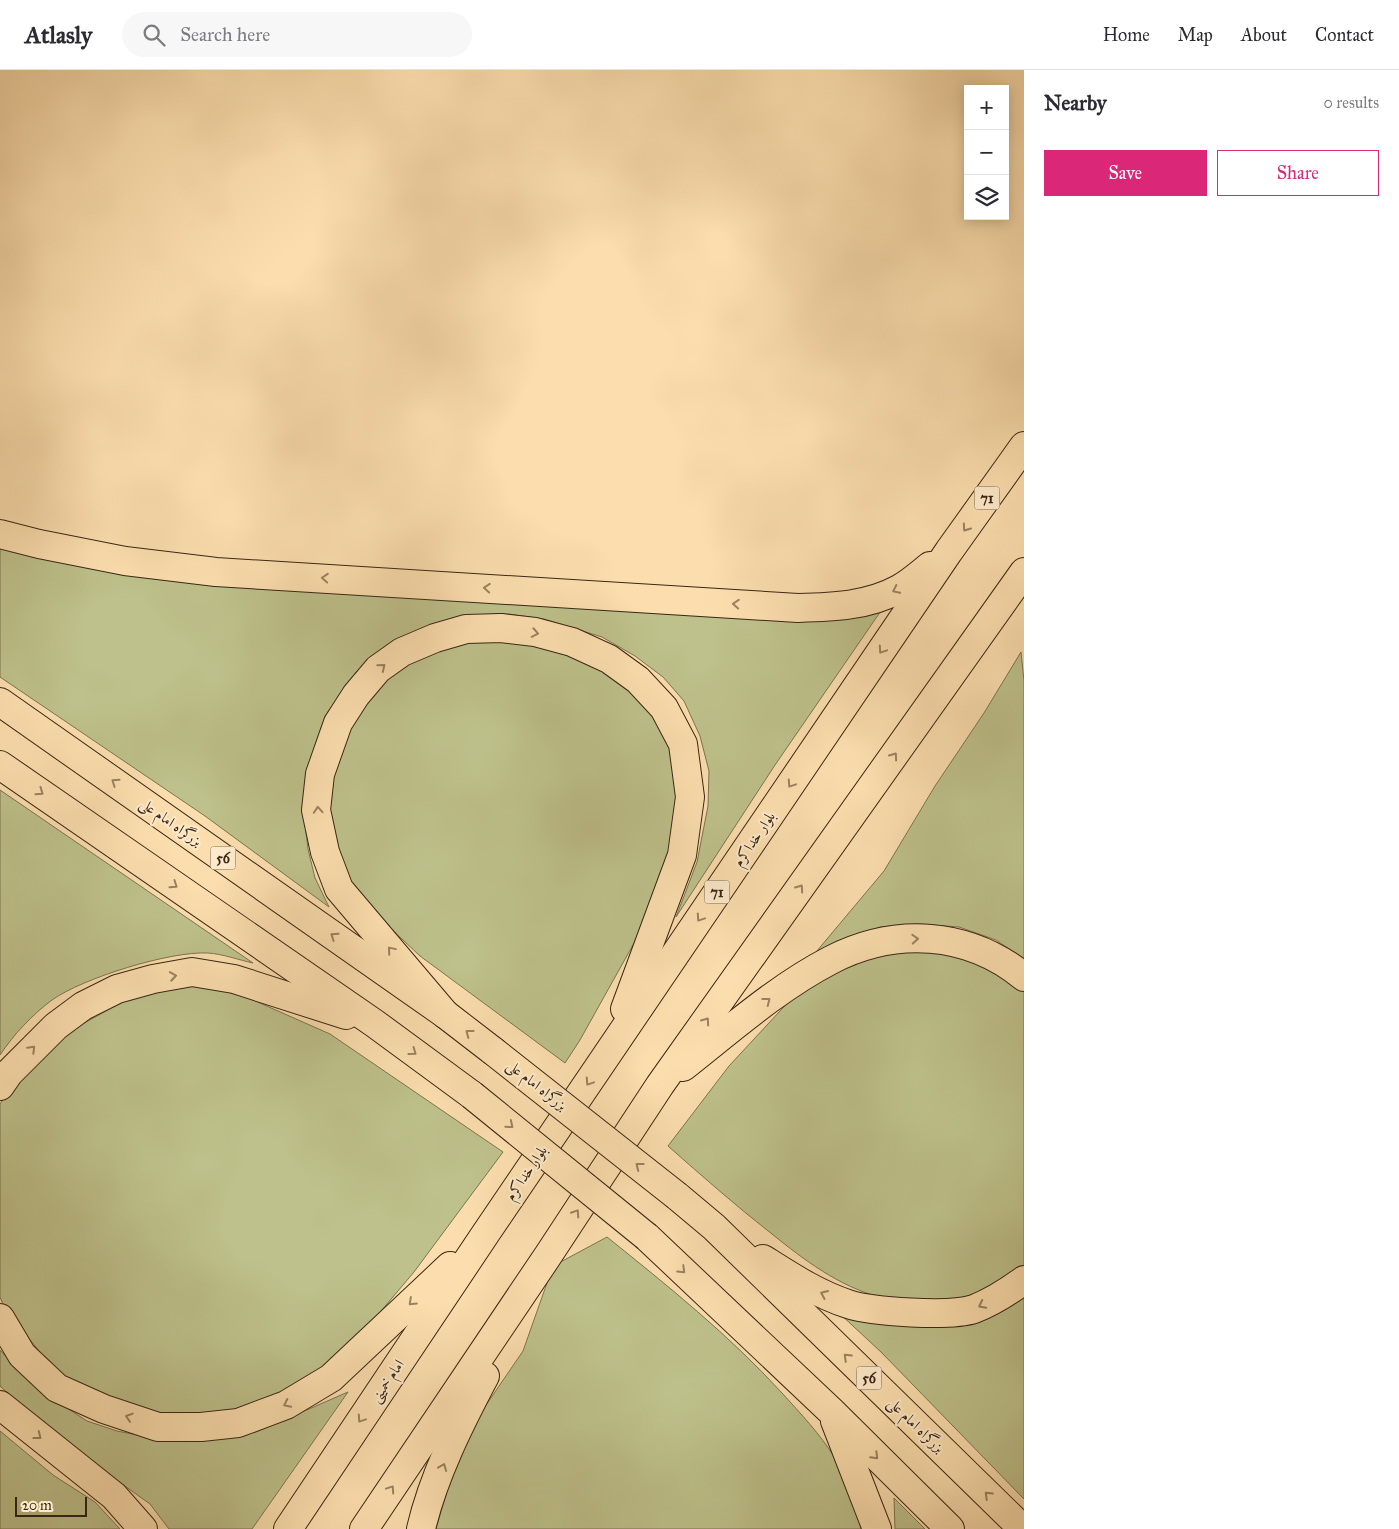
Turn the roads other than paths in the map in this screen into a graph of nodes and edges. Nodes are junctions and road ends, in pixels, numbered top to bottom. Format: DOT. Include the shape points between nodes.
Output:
graph roads {
  1 [pos="1024,446"];
  2 [pos="0,534"];
  3 [pos="949,551"];
  4 [pos="1024,572"];
  5 [pos="0,702"];
  6 [pos="0,764"];
  7 [pos="1024,977"];
  8 [pos="446,1014"];
  9 [pos="374,1024"];
  10 [pos="608,1053"];
  11 [pos="660,1085"];
  12 [pos="0,1086"];
  13 [pos="714,1227"];
  14 [pos="486,1233"];
  15 [pos="549,1254"];
  16 [pos="1024,1280"];
  17 [pos="0,1318"];
  18 [pos="0,1405"];
  19 [pos="832,1412"];
  20 [pos="143,1529"];
  21 [pos="288,1529"];
  22 [pos="364,1529"];
  23 [pos="421,1529"];
  24 [pos="877,1529"];
  25 [pos="950,1529"];
  26 [pos="1023,1529"];
  1 -- 3 [label="highway, بلوار خداکرم / 71, one-way"];
  3 -- 2 [label="highway, one-way" via="900,589 876,599 841,607 798,608 216,572 125,561"];
  3 -- 10 [label="highway, بلوار خداکرم / 71, one-way"];
  11 -- 4 [label="highway, one-way"];
  8 -- 5 [label="highway, بزرگراه امام علی / 56, one-way"];
  6 -- 9 [label="highway, one-way"];
  11 -- 7 [label="highway, one-way" via="776,995 830,961 875,944 930,938 956,942 983,952"];
  8 -- 10 [label="highway, one-way" via="339,889 325,852 316,810 320,774 338,722 356,695 378,669 402,652 466,629 502,628 535,632 609,659 638,680 664,708 683,744 690,797 682,855"];
  13 -- 8 [label="highway, بزرگراه امام علی / 56, one-way, bridge"];
  12 -- 9 [label="highway, one-way" via="56,1026 83,1006 117,988 192,972 234,979"];
  9 -- 19 [label="highway, one-way, bridge" via="472,1095 647,1237"];
  10 -- 14 [label="highway, بلوار خداکرم / 71, one-way"];
  15 -- 11 [label="highway, one-way"];
  16 -- 13 [label="highway, one-way" via="973,1309 934,1313 849,1305 806,1286"];
  26 -- 13 [label="highway, بزرگراه امام علی / 56, one-way"];
  14 -- 17 [label="highway, one-way" via="331,1378 286,1405 238,1423 158,1427 88,1402 57,1388 22,1355"];
  14 -- 21 [label="highway, امام خمینی, one-way"];
  22 -- 15 [label="highway, one-way"];
  23 -- 15 [label="highway, one-way" via="426,1508 461,1421"];
  18 -- 20 [label="highway, one-way" via="114,1496"];
  19 -- 24 [label="highway"];
  19 -- 25 [label="highway, one-way"];
}
